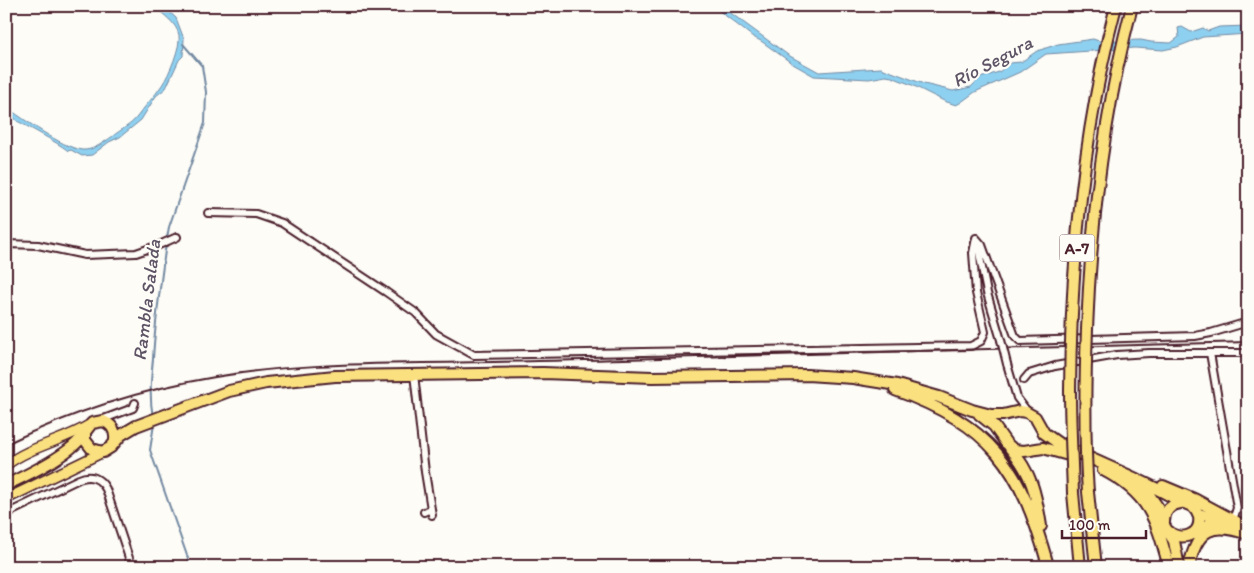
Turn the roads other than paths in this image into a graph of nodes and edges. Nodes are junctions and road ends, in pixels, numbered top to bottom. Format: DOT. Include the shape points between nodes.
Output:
graph roads {
  1 [pos="1116,6"];
  2 [pos="1132,6"];
  3 [pos="208,213"];
  4 [pos="177,237"];
  5 [pos="976,238"];
  6 [pos="6,244"];
  7 [pos="1248,322"];
  8 [pos="1248,352"];
  9 [pos="1210,353"];
  10 [pos="414,374"];
  11 [pos="853,378"];
  12 [pos="1024,380"];
  13 [pos="1017,398"];
  14 [pos="135,403"];
  15 [pos="972,410"];
  16 [pos="1014,413"];
  17 [pos="1030,413"];
  18 [pos="112,422"];
  19 [pos="140,425"];
  20 [pos="1041,427"];
  21 [pos="87,428"];
  22 [pos="115,440"];
  23 [pos="1005,441"];
  24 [pos="1030,449"];
  25 [pos="99,451"];
  26 [pos="64,454"];
  27 [pos="6,465"];
  28 [pos="1100,468"];
  29 [pos="1124,472"];
  30 [pos="6,486"];
  31 [pos="6,501"];
  32 [pos="1181,503"];
  33 [pos="424,512"];
  34 [pos="1197,513"];
  35 [pos="6,514"];
  36 [pos="1232,522"];
  37 [pos="1166,527"];
  38 [pos="1248,530"];
  39 [pos="1194,532"];
  40 [pos="1047,565"];
  41 [pos="132,567"];
  42 [pos="1080,567"];
  43 [pos="1096,567"];
  44 [pos="1169,567"];
  45 [pos="1179,567"];
  46 [pos="1186,567"];
  47 [pos="1190,567"];
  1 -- 42 [label="highway, A-7, bridge" via="1098,86 1082,193 1073,295 1070,357 1073,493"];
  2 -- 43 [label="highway, A-7, bridge" via="1104,137 1090,254 1084,401 1088,492"];
  3 -- 5 [label="street" via="256,214 282,223 394,297 416,313 436,334 474,356 971,346 980,341 985,332 976,293 973,253"];
  4 -- 6 [label="street" via="136,253 85,255 38,245"];
  5 -- 7 [label="street" via="982,245 1015,336 1020,341 1195,336"];
  5 -- 13 [label="street, bridge" via="987,293"];
  8 -- 9 [label="street"];
  9 -- 12 [label="street" via="1118,356 1055,366 1029,374"];
  9 -- 36 [label="street" via="1237,508"];
  10 -- 11 [label="highway"];
  10 -- 19 [label="highway" via="335,376 256,385"];
  10 -- 33 [label="street" via="431,512"];
  11 -- 15 [label="highway" via="884,382"];
  11 -- 40 [label="highway" via="933,406 960,420 985,440 1007,465 1021,488"];
  13 -- 16 [label="street"];
  13 -- 17 [label="street"];
  14 -- 18 [label="street" via="133,408"];
  15 -- 16 [label="highway" via="995,415"];
  15 -- 23 [label="highway" via="990,422"];
  16 -- 17 [label="highway"];
  16 -- 23 [label="highway" via="1004,423"];
  17 -- 20 [label="highway" via="1038,419"];
  18 -- 19 [label="highway" via="124,428"];
  18 -- 21 [label="highway" via="100,421"];
  18 -- 22 [label="highway"];
  19 -- 22 [label="highway"];
  20 -- 24 [label="highway" via="1040,439"];
  20 -- 29 [label="highway" via="1058,443"];
  21 -- 25 [label="highway" via="86,443"];
  21 -- 26 [label="highway" via="80,441"];
  21 -- 27 [label="main road" via="32,450"];
  22 -- 25 [label="highway" via="111,447"];
  23 -- 24 [label="highway" via="1017,451"];
  23 -- 40 [label="highway" via="1032,484 1039,508"];
  24 -- 28 [label="highway" via="1051,449"];
  25 -- 26 [label="highway"];
  25 -- 31 [label="main road"];
  26 -- 30 [label="highway"];
  28 -- 37 [label="highway" via="1147,492"];
  28 -- 44 [label="highway" via="1124,482 1143,500 1154,519"];
  29 -- 32 [label="highway"];
  29 -- 36 [label="highway" via="1182,493"];
  32 -- 34 [label="highway" via="1189,504"];
  32 -- 37 [label="highway" via="1176,503 1165,513"];
  34 -- 36 [label="main road"];
  34 -- 39 [label="highway" via="1199,521"];
  35 -- 41 [label="street" via="79,479 94,477 106,490"];
  36 -- 38 [label="highway"];
  36 -- 39 [label="main road" via="1212,522"];
  37 -- 39 [label="highway" via="1177,537 1188,537"];
  37 -- 45 [label="highway" via="1174,541"];
  38 -- 47 [label="highway" via="1218,527 1206,532 1196,545"];
  39 -- 46 [label="highway"];
}
